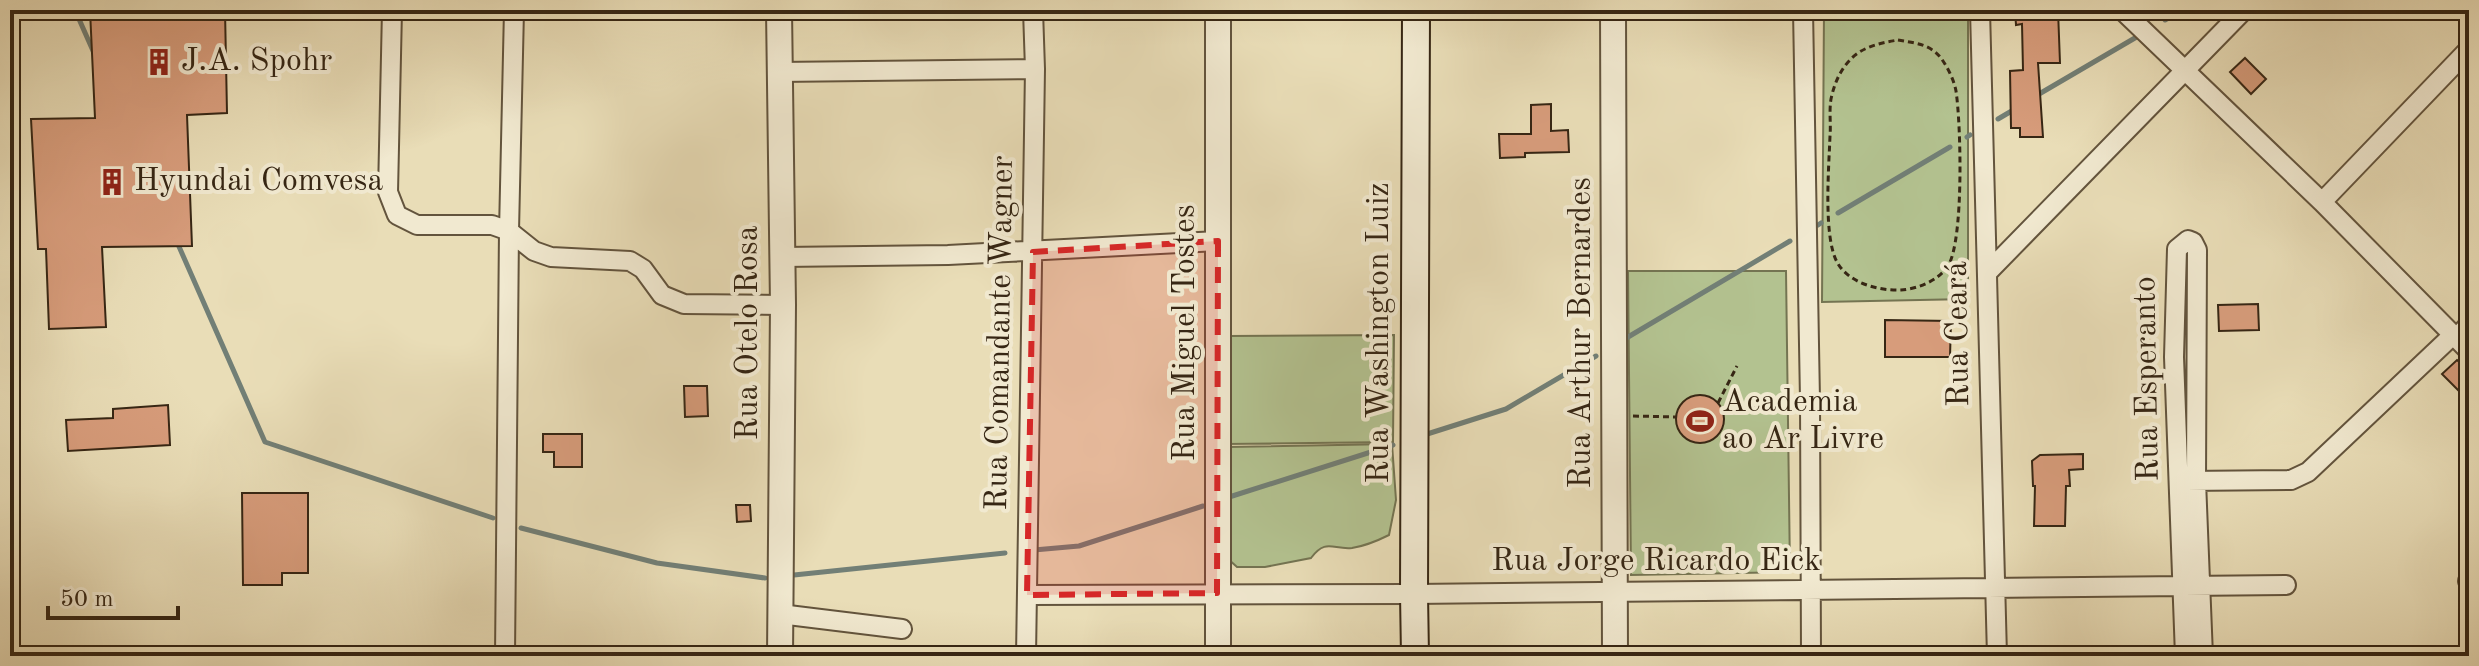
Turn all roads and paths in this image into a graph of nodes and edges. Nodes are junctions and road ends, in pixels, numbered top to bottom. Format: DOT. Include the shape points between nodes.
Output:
graph roads {
  1 [pos="392,10"];
  2 [pos="514,10"];
  3 [pos="779,10"];
  4 [pos="1033,10"];
  5 [pos="1218,10"];
  6 [pos="1416,10"];
  7 [pos="1613,10"];
  8 [pos="1803,10"];
  9 [pos="1980,10"];
  10 [pos="2122,10"];
  11 [pos="2244,10"];
  12 [pos="2469,49"];
  13 [pos="1035,69"];
  14 [pos="2184,71"];
  15 [pos="778,72"];
  16 [pos="1828,161"];
  17 [pos="2322,202"];
  18 [pos="509,231"];
  19 [pos="1218,241"];
  20 [pos="1033,252"];
  21 [pos="782,257"];
  22 [pos="1988,272"];
  23 [pos="783,305"];
  24 [pos="2469,318"];
  25 [pos="2453,335"];
  26 [pos="2469,351"];
  27 [pos="2195,356"];
  28 [pos="2174,357"];
  29 [pos="1737,366"];
  30 [pos="1810,400"];
  31 [pos="1718,403"];
  32 [pos="1722,409"];
  33 [pos="1613,416"];
  34 [pos="1676,417"];
  35 [pos="2188,481"];
  36 [pos="2286,585"];
  37 [pos="2191,586"];
  38 [pos="1995,588"];
  39 [pos="1615,591"];
  40 [pos="1809,591"];
  41 [pos="1217,593"];
  42 [pos="1414,594"];
  43 [pos="1027,595"];
  44 [pos="780,614"];
  45 [pos="902,629"];
  46 [pos="505,656"];
  47 [pos="780,656"];
  48 [pos="1026,656"];
  49 [pos="1218,656"];
  50 [pos="1415,656"];
  51 [pos="1615,656"];
  52 [pos="1811,656"];
  53 [pos="1997,656"];
  54 [pos="2185,656"];
  55 [pos="2203,656"];
  1 -- 18 [label="street" via="388,192 397,215 417,225 492,225"];
  2 -- 18 [label="street"];
  3 -- 15 [label="street, Rua Otelo Rosa"];
  4 -- 13 [label="street, Rua Comandante Wagner"];
  5 -- 19 [label="street, Rua Miguel Tostes"];
  6 -- 42 [label="main road, Rua Washington Luiz"];
  7 -- 33 [label="street, Rua Arthur Bernardes"];
  8 -- 30 [label="street"];
  9 -- 22 [label="street, Rua Ceará"];
  10 -- 14 [label="street"];
  11 -- 14 [label="street"];
  12 -- 17 [label="street"];
  13 -- 15 [label="street"];
  13 -- 20 [label="street, Rua Comandante Wagner"];
  14 -- 17 [label="street"];
  14 -- 22 [label="street"];
  15 -- 21 [label="street, Rua Otelo Rosa"];
  16 -- 16 [label="path" via="1831,99 1850,60 1867,48 1898,40 1928,46 1940,57 1955,89 1959,153 1957,233 1950,264 1941,274 1919,286 1885,289 1859,281 1838,265 1830,233"];
  17 -- 25 [label="street"];
  18 -- 23 [label="street" via="551,257 630,261 662,295 684,304"];
  18 -- 46 [label="street"];
  19 -- 20 [label="street"];
  19 -- 41 [label="street, Rua Miguel Tostes"];
  20 -- 21 [label="street"];
  20 -- 43 [label="street, Rua Comandante Wagner"];
  21 -- 23 [label="street, Rua Otelo Rosa"];
  22 -- 38 [label="street, Rua Ceará"];
  23 -- 44 [label="street, Rua Otelo Rosa"];
  24 -- 25 [label="lane"];
  25 -- 26 [label="street"];
  25 -- 35 [label="street" via="2308,472 2291,480"];
  27 -- 28 [label="street"];
  27 -- 28 [label="street, Rua Esperanto" via="2197,250 2188,240 2177,249"];
  27 -- 35 [label="street, Rua Esperanto"];
  28 -- 35 [label="street, Rua Esperanto"];
  29 -- 31 [label="path"];
  30 -- 32 [label="path"];
  30 -- 40 [label="street"];
  33 -- 34 [label="path"];
  33 -- 39 [label="street, Rua Arthur Bernardes"];
  35 -- 37 [label="street, Rua Esperanto"];
  36 -- 37 [label="street, Rua Jorge Ricardo Eick"];
  37 -- 38 [label="street, Rua Jorge Ricardo Eick"];
  37 -- 54 [label="street, Rua Esperanto"];
  37 -- 55 [label="street, Rua Esperanto"];
  38 -- 40 [label="street, Rua Jorge Ricardo Eick"];
  38 -- 53 [label="street, Rua Ceará"];
  39 -- 40 [label="street, Rua Jorge Ricardo Eick"];
  39 -- 42 [label="street, Rua Jorge Ricardo Eick"];
  39 -- 51 [label="street, Rua Arthur Bernardes"];
  40 -- 52 [label="street"];
  41 -- 42 [label="street, Rua Jorge Ricardo Eick"];
  41 -- 43 [label="street, Rua Jorge Ricardo Eick"];
  41 -- 49 [label="street, Rua Miguel Tostes"];
  42 -- 50 [label="main road, Rua Washington Luiz"];
  43 -- 48 [label="street, Rua Comandante Wagner"];
  44 -- 45 [label="street"];
  44 -- 47 [label="street, Rua Otelo Rosa"];
}
